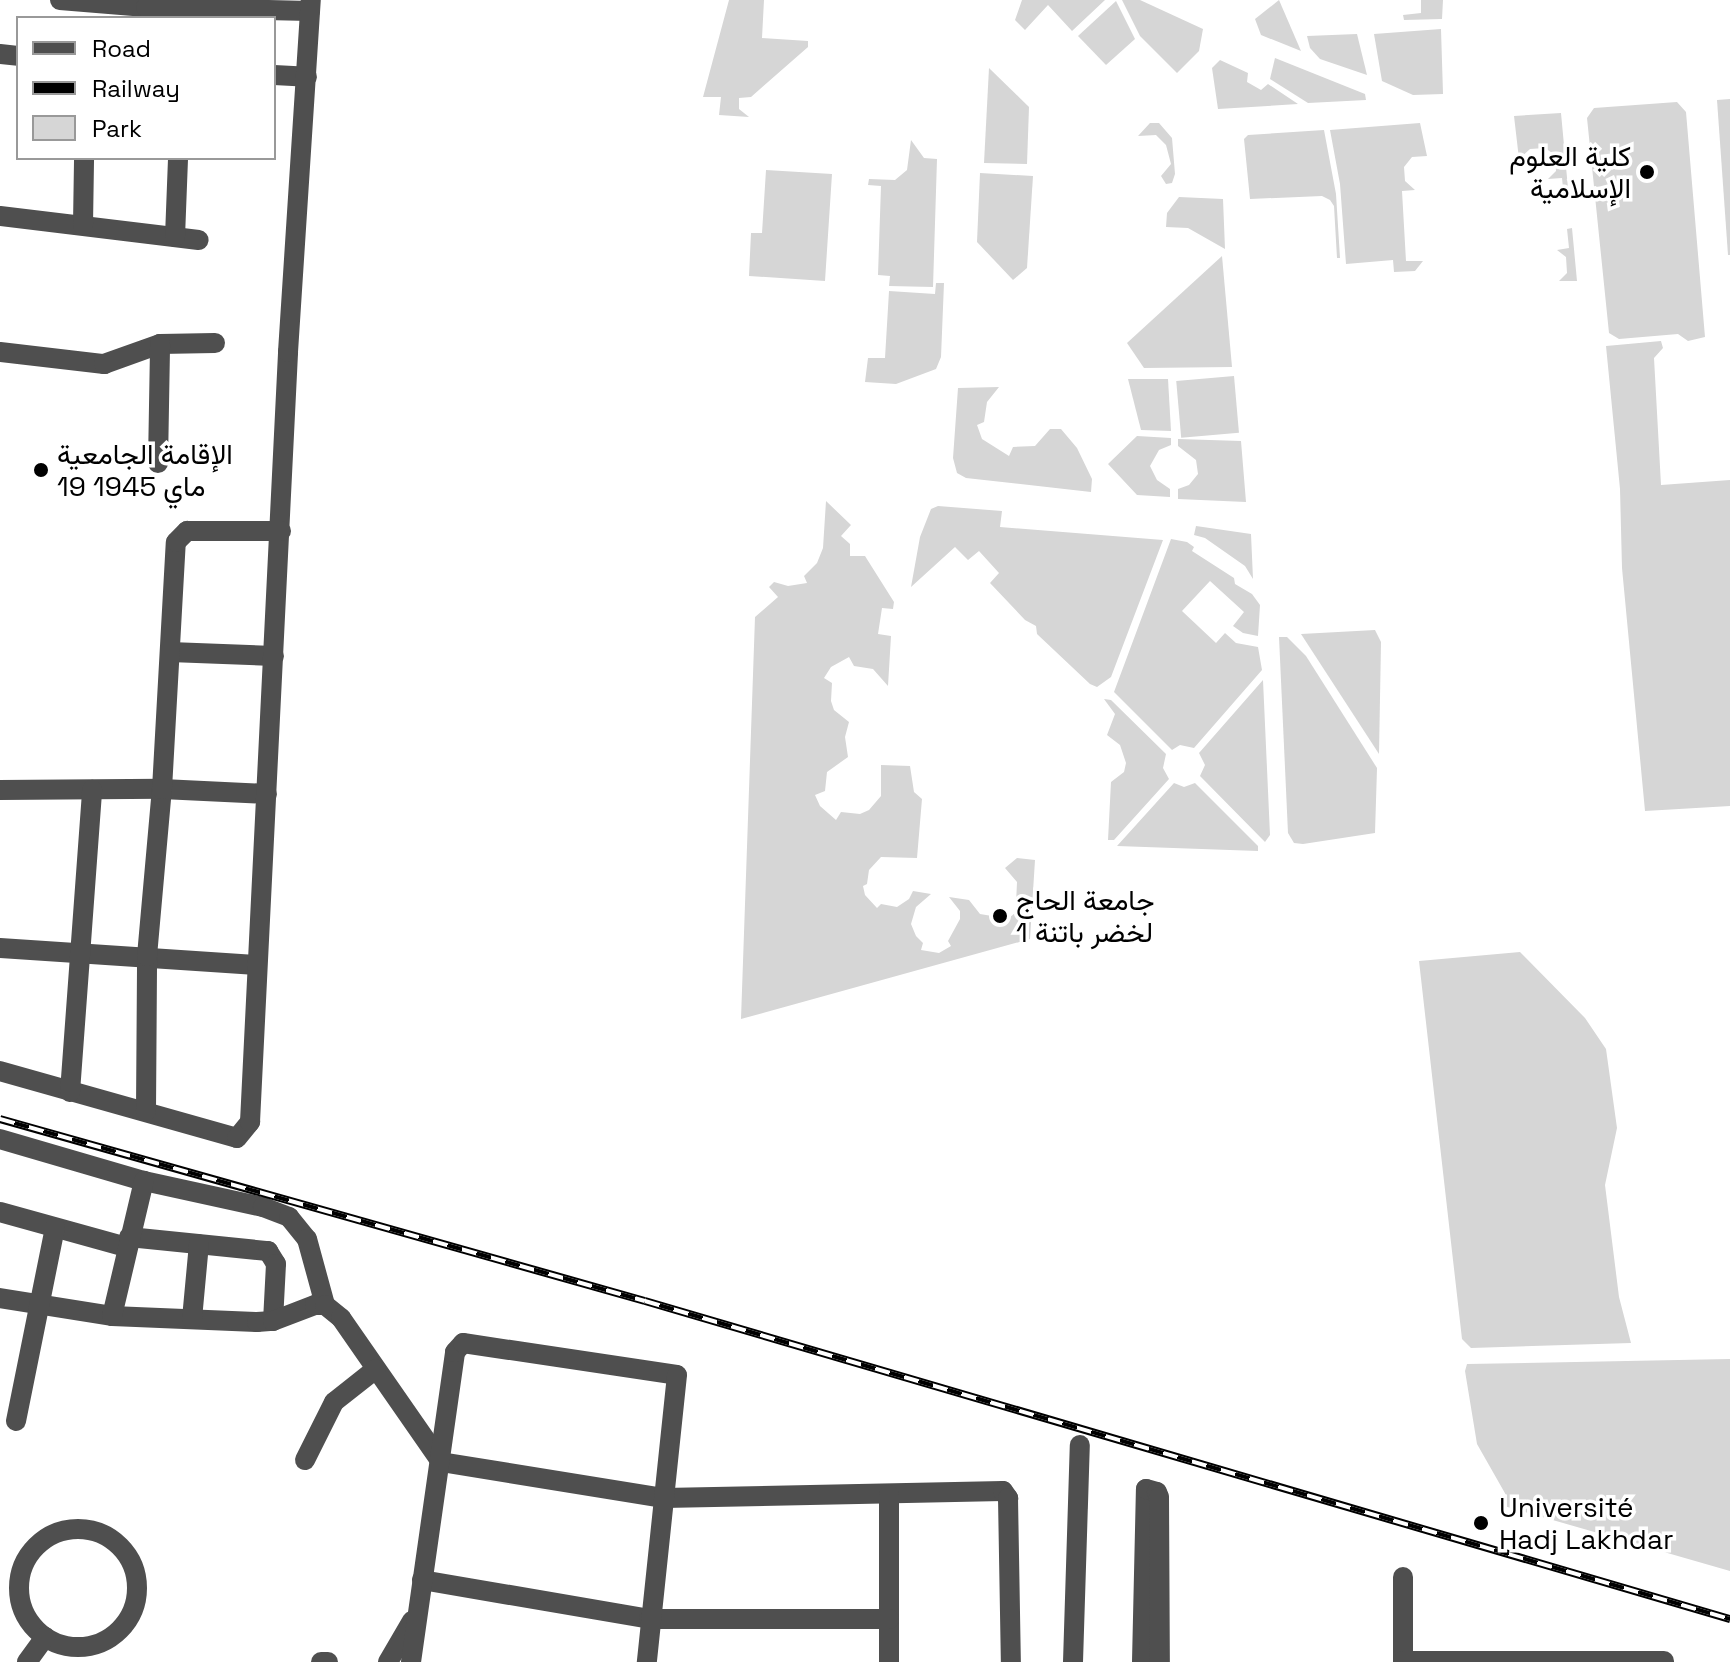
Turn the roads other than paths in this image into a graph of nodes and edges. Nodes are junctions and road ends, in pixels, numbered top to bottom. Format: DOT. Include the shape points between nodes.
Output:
graph roads {
  1 [pos="60,0"];
  2 [pos="146,4"];
  3 [pos="245,5"];
  4 [pos="311,5"];
  5 [pos="276,75"];
  6 [pos="307,77"];
  7 [pos="84,160"];
  8 [pos="178,160"];
  9 [pos="0,216"];
  10 [pos="83,225"];
  11 [pos="175,237"];
  12 [pos="199,240"];
  13 [pos="215,343"];
  14 [pos="160,344"];
  15 [pos="0,352"];
  16 [pos="158,463"];
  17 [pos="281,531"];
  18 [pos="170,652"];
  19 [pos="274,656"];
  20 [pos="162,789"];
  21 [pos="0,790"];
  22 [pos="92,790"];
  23 [pos="267,794"];
  24 [pos="0,948"];
  25 [pos="80,956"];
  26 [pos="147,956"];
  27 [pos="256,965"];
  28 [pos="0,1071"];
  29 [pos="70,1092"];
  30 [pos="146,1111"];
  31 [pos="0,1139"];
  32 [pos="144,1181"];
  33 [pos="0,1212"];
  34 [pos="55,1228"];
  35 [pos="127,1242"];
  36 [pos="199,1244"];
  37 [pos="0,1298"];
  38 [pos="41,1304"];
  39 [pos="325,1305"];
  40 [pos="112,1316"];
  41 [pos="192,1319"];
  42 [pos="273,1321"];
  43 [pos="376,1369"];
  44 [pos="16,1421"];
  45 [pos="1080,1445"];
  46 [pos="305,1460"];
  47 [pos="441,1462"];
  48 [pos="889,1495"];
  49 [pos="664,1498"];
  50 [pos="1403,1577"];
  51 [pos="422,1580"];
  52 [pos="418,1612"];
  53 [pos="649,1619"];
  54 [pos="889,1619"];
  55 [pos="45,1637"];
  56 [pos="1664,1661"];
  57 [pos="27,1662"];
  58 [pos="321,1662"];
  59 [pos="328,1662"];
  60 [pos="388,1662"];
  61 [pos="411,1662"];
  62 [pos="647,1662"];
  63 [pos="889,1662"];
  64 [pos="1011,1662"];
  65 [pos="1073,1662"];
  66 [pos="1142,1662"];
  67 [pos="1160,1662"];
  68 [pos="1403,1662"];
  1 -- 2 [label="street"];
  2 -- 3 [label="street"];
  3 -- 4 [label="street"];
  4 -- 6 [label="street"];
  5 -- 6 [label="street"];
  6 -- 17 [label="street"];
  7 -- 10 [label="street"];
  8 -- 11 [label="street"];
  9 -- 10 [label="street"];
  10 -- 11 [label="street"];
  11 -- 12 [label="street"];
  13 -- 14 [label="street"];
  14 -- 15 [label="street" via="104,364"];
  14 -- 16 [label="street"];
  17 -- 18 [label="street" via="181,533 176,542"];
  17 -- 19 [label="street"];
  18 -- 19 [label="street"];
  18 -- 20 [label="street"];
  19 -- 23 [label="street"];
  20 -- 22 [label="street"];
  20 -- 23 [label="street"];
  20 -- 26 [label="street"];
  21 -- 22 [label="street"];
  22 -- 25 [label="street"];
  23 -- 27 [label="street"];
  24 -- 25 [label="street"];
  25 -- 26 [label="street"];
  25 -- 29 [label="street"];
  26 -- 27 [label="street"];
  26 -- 30 [label="street"];
  27 -- 30 [label="street" via="246,1130 237,1138"];
  28 -- 29 [label="street"];
  29 -- 30 [label="street"];
  31 -- 32 [label="street"];
  32 -- 35 [label="street"];
  32 -- 39 [label="street" via="289,1217 307,1239"];
  33 -- 34 [label="street"];
  34 -- 35 [label="street"];
  34 -- 38 [label="street"];
  35 -- 36 [label="street"];
  35 -- 40 [label="street"];
  36 -- 41 [label="street"];
  36 -- 42 [label="street" via="268,1251 273,1256"];
  37 -- 38 [label="street"];
  38 -- 40 [label="street"];
  38 -- 44 [label="street"];
  39 -- 42 [label="street"];
  39 -- 43 [label="street" via="341,1318"];
  40 -- 41 [label="street"];
  41 -- 42 [label="street"];
  43 -- 46 [label="street" via="334,1402"];
  43 -- 47 [label="street"];
  45 -- 65 [label="street"];
  47 -- 49 [label="street"];
  47 -- 49 [label="street" via="455,1352 463,1343 677,1375"];
  47 -- 51 [label="street"];
  48 -- 49 [label="street"];
  48 -- 54 [label="street"];
  48 -- 64 [label="street" via="1006,1493"];
  49 -- 53 [label="street"];
  50 -- 68 [label="street"];
  51 -- 52 [label="street"];
  51 -- 53 [label="street"];
  52 -- 60 [label="street"];
  52 -- 61 [label="street"];
  53 -- 54 [label="street"];
  53 -- 62 [label="street"];
  54 -- 63 [label="street"];
  55 -- 55 [label="street" via="80,1647 104,1641 123,1627 135,1605 137,1581 128,1558 112,1540 77,1530 53,1535 34,1550 22,1572 20,1596 28,1619"];
  55 -- 57 [label="street"];
  56 -- 68 [label="street"];
  58 -- 59 [label="street"];
  66 -- 67 [label="street" via="1146,1489 1159,1497"];
}
